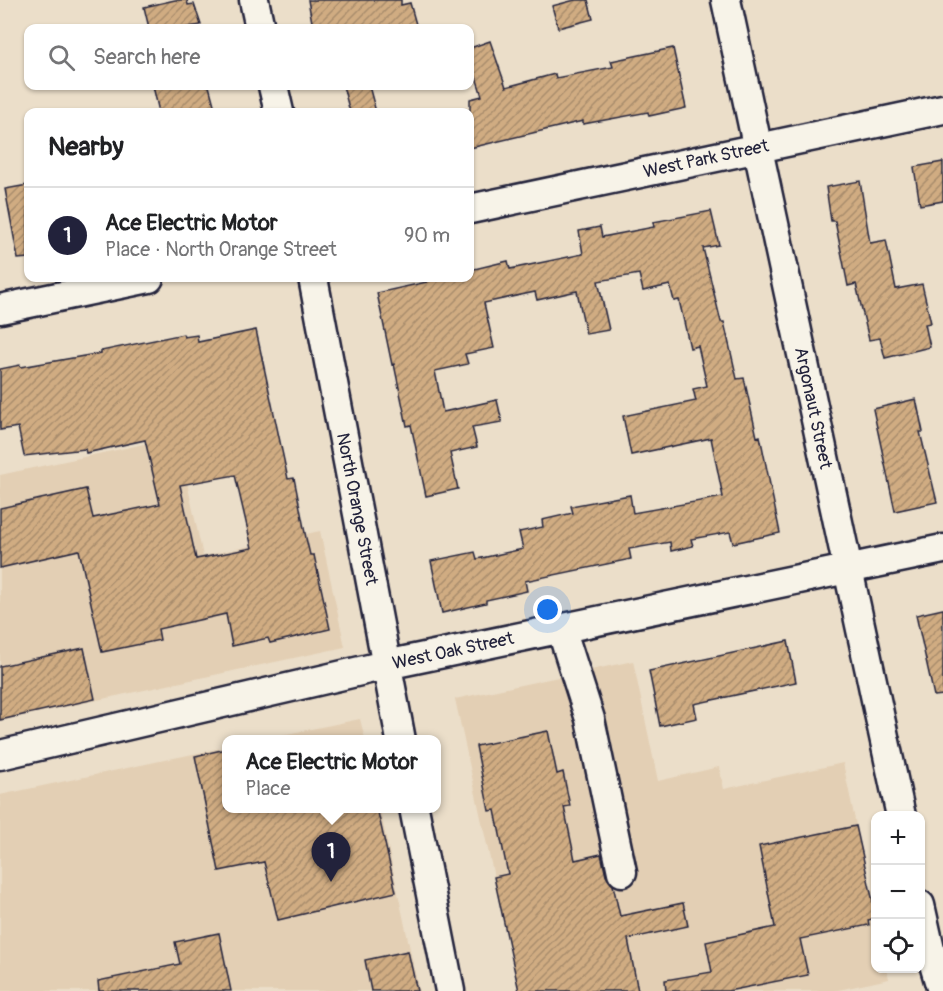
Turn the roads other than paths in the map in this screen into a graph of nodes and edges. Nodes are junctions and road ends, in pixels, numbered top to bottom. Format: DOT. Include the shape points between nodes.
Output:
graph roads {
  1 [pos="254,0"];
  2 [pos="726,0"];
  3 [pos="259,24"];
  4 [pos="274,90"];
  5 [pos="278,108"];
  6 [pos="943,109"];
  7 [pos="758,148"];
  8 [pos="474,208"];
  9 [pos="130,282"];
  10 [pos="315,282"];
  11 [pos="0,309"];
  12 [pos="943,549"];
  13 [pos="848,568"];
  14 [pos="561,628"];
  15 [pos="386,665"];
  16 [pos="400,735"];
  17 [pos="0,755"];
  18 [pos="900,811"];
  19 [pos="415,813"];
  20 [pos="622,872"];
  21 [pos="924,919"];
  22 [pos="450,991"];
  23 [pos="942,991"];
  1 -- 3 [label="street"];
  2 -- 7 [label="street, Argonaut Street"];
  4 -- 5 [label="street"];
  6 -- 7 [label="street, West Park Street"];
  7 -- 8 [label="street, West Park Street"];
  7 -- 13 [label="street, Argonaut Street"];
  9 -- 11 [label="street"];
  10 -- 15 [label="street, North Orange Street"];
  12 -- 13 [label="street, West Oak Street"];
  13 -- 14 [label="street, West Oak Street"];
  13 -- 18 [label="street, Argonaut Street"];
  14 -- 15 [label="street, West Oak Street"];
  14 -- 20 [label="street" via="590,719"];
  15 -- 16 [label="street, North Orange Street"];
  15 -- 17 [label="street, West Oak Street"];
  19 -- 22 [label="street"];
  21 -- 23 [label="street"];
}
